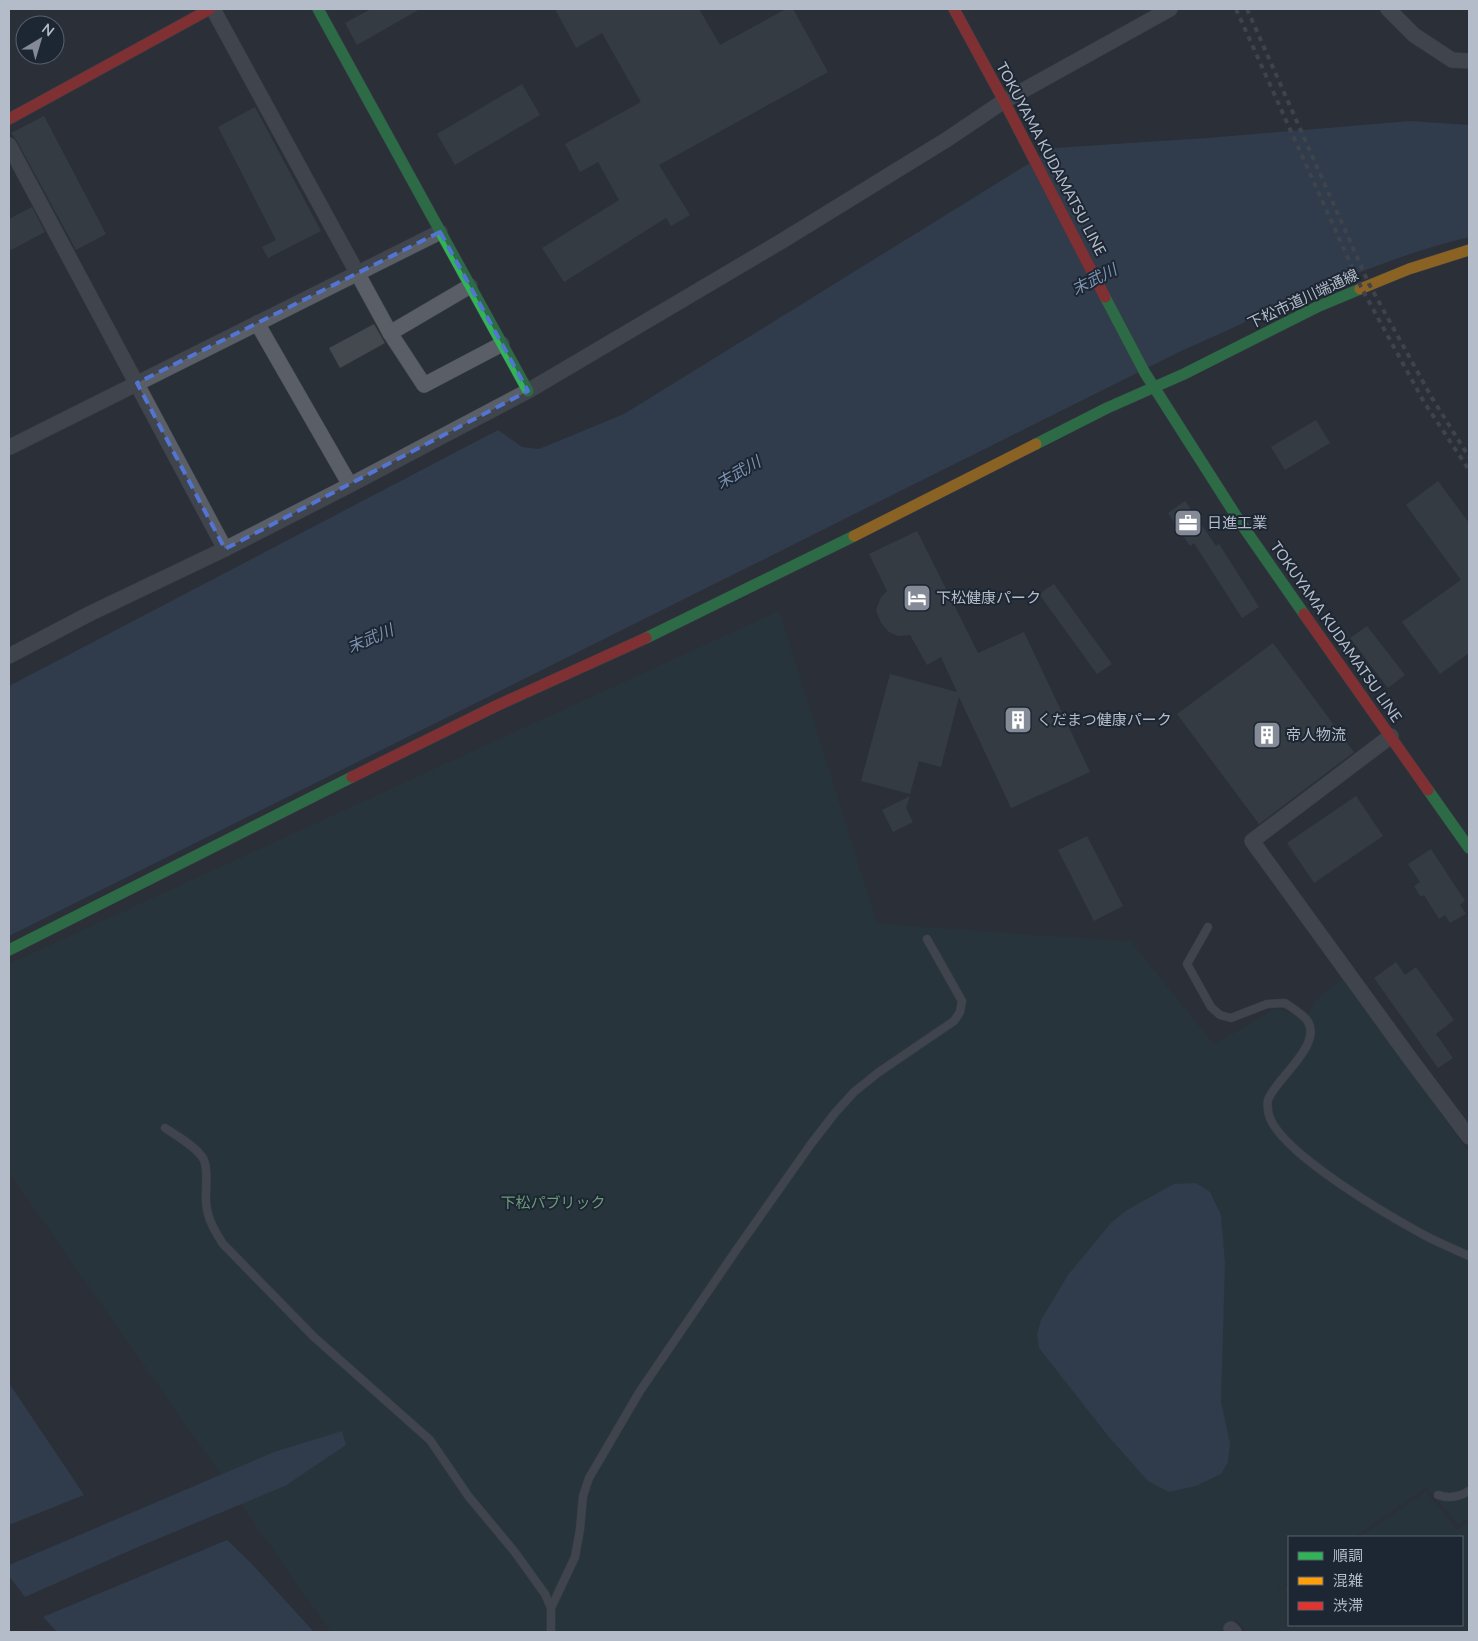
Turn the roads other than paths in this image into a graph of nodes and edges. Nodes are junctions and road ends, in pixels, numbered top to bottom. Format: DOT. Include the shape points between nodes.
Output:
graph roads {
  1 [pos="211,9"];
  2 [pos="318,9"];
  3 [pos="954,9"];
  4 [pos="1170,9"];
  5 [pos="1388,9"];
  6 [pos="1469,61"];
  7 [pos="1004,101"];
  8 [pos="9,120"];
  9 [pos="9,145"];
  10 [pos="440,232"];
  11 [pos="1469,250"];
  12 [pos="358,273"];
  13 [pos="470,286"];
  14 [pos="257,323"];
  15 [pos="390,333"];
  16 [pos="502,344"];
  17 [pos="137,383"];
  18 [pos="1154,387"];
  19 [pos="528,391"];
  20 [pos="10,447"];
  21 [pos="350,485"];
  22 [pos="225,549"];
  23 [pos="9,656"];
  24 [pos="1391,736"];
  25 [pos="1469,848"];
  26 [pos="1208,927"];
  27 [pos="927,939"];
  28 [pos="9,950"];
  29 [pos="165,1128"];
  30 [pos="1469,1137"];
  31 [pos="1469,1256"];
  32 [pos="1469,1491"];
  33 [pos="1438,1495"];
  34 [pos="552,1608"];
  35 [pos="550,1632"];
  1 -- 8 [label="street"];
  1 -- 12 [label="street"];
  2 -- 10 [label="street"];
  3 -- 7 [label="street, TOKUYAMA KUDAMATSU LINE"];
  4 -- 7 [label="street"];
  5 -- 6 [label="street" via="1414,35 1452,60"];
  7 -- 18 [label="street, TOKUYAMA KUDAMATSU LINE"];
  7 -- 19 [label="street" via="791,236"];
  9 -- 17 [label="street"];
  10 -- 12 [label="street"];
  10 -- 13 [label="street"];
  11 -- 18 [label="street, 下松市道川端通線" via="1361,287"];
  12 -- 14 [label="street"];
  12 -- 15 [label="street"];
  13 -- 15 [label="street"];
  13 -- 16 [label="street"];
  14 -- 17 [label="street"];
  14 -- 21 [label="street"];
  15 -- 16 [label="street" via="424,385"];
  16 -- 19 [label="street"];
  17 -- 20 [label="street"];
  17 -- 22 [label="street"];
  18 -- 24 [label="street, TOKUYAMA KUDAMATSU LINE" via="1240,522"];
  18 -- 28 [label="street, 下松市道川端通線" via="679,623 470,718"];
  19 -- 21 [label="street"];
  21 -- 22 [label="street"];
  22 -- 23 [label="street"];
  24 -- 25 [label="street, TOKUYAMA KUDAMATSU LINE"];
  24 -- 30 [label="street" via="1252,841"];
  26 -- 31 [label="lane" via="1187,964 1220,1015 1231,1018 1267,1004 1285,1003 1308,1020 1311,1030 1309,1043 1268,1101 1274,1125 1317,1167 1368,1202 1426,1236"];
  27 -- 34 [label="lane" via="962,1001 960,1012 954,1021 854,1092 811,1144 699,1304 640,1391 589,1478 583,1496 574,1557"];
  29 -- 34 [label="lane" via="203,1158 207,1170 207,1214 223,1244 314,1337 430,1440 519,1558"];
  32 -- 33 [label="lane" via="1446,1498"];
  34 -- 35 [label="lane"];
}
